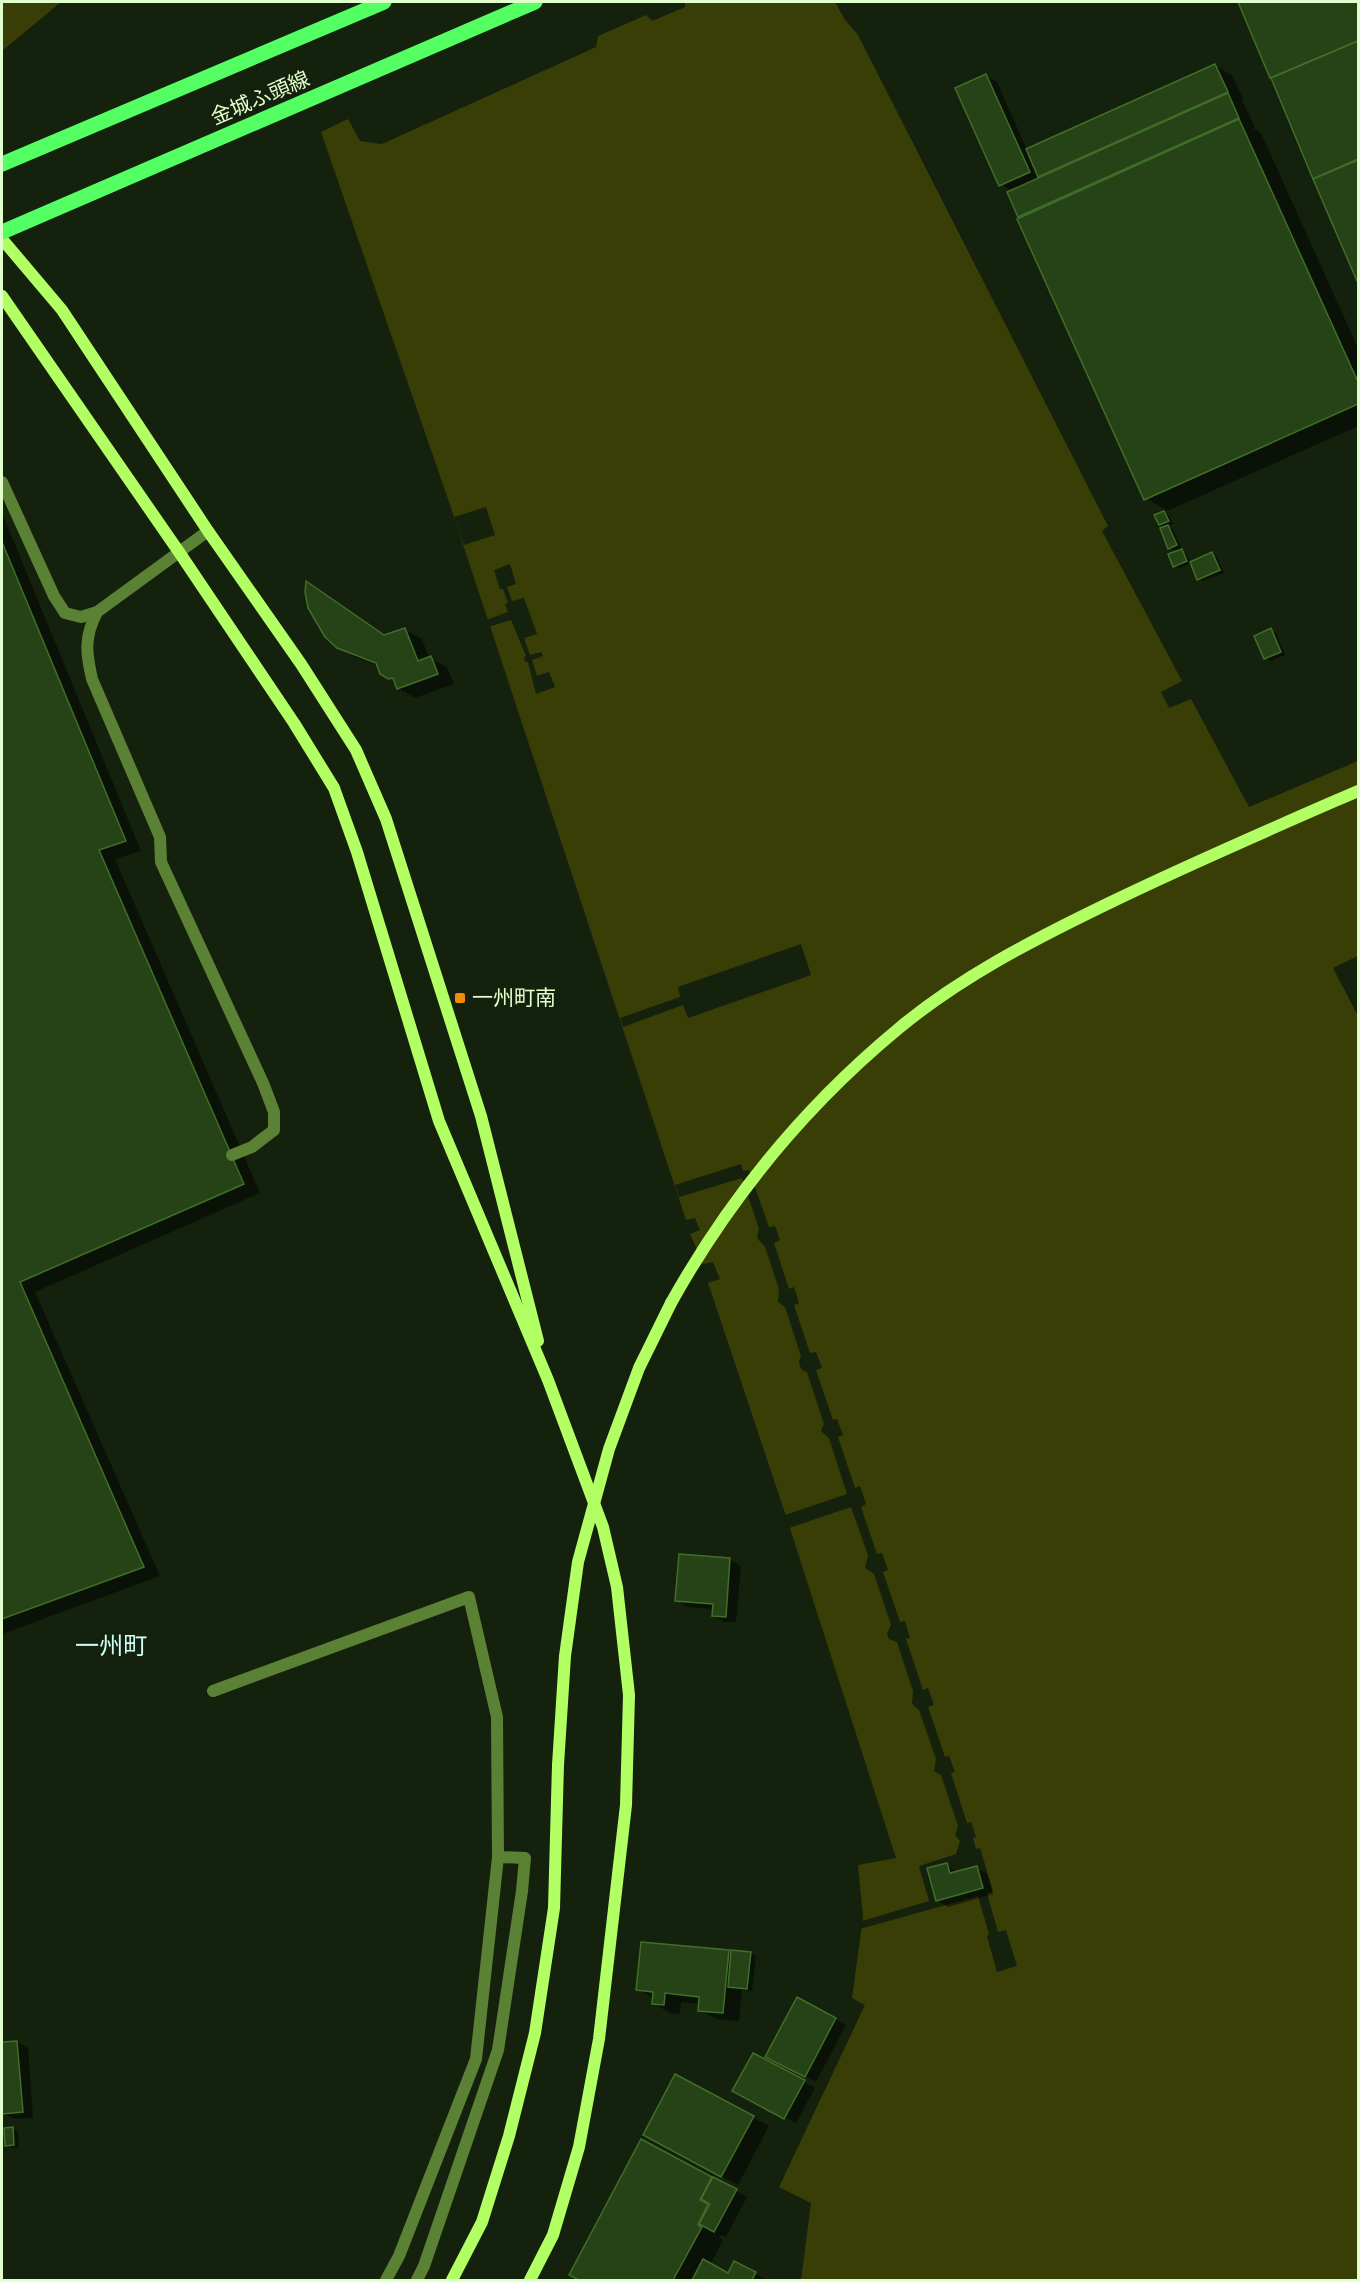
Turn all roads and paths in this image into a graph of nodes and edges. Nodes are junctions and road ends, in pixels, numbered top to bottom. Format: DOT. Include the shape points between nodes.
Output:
graph roads {
  1 [pos="384,2"];
  2 [pos="535,2"];
  3 [pos="2,164"];
  4 [pos="2,232"];
  5 [pos="2,239"];
  6 [pos="2,296"];
  7 [pos="2,482"];
  8 [pos="208,531"];
  9 [pos="179,552"];
  10 [pos="97,612"];
  11 [pos="1359,791"];
  12 [pos="232,1155"];
  13 [pos="548,1380"];
  14 [pos="213,1691"];
  15 [pos="498,1857"];
  16 [pos="387,2280"];
  17 [pos="417,2280"];
  18 [pos="452,2280"];
  19 [pos="530,2280"];
  1 -- 3 [label="main road, 金城ふ頭線"];
  2 -- 4 [label="main road, 金城ふ頭線"];
  5 -- 8 [label="street" via="62,310"];
  6 -- 9 [label="street"];
  7 -- 10 [label="lane" via="65,613 81,617"];
  8 -- 9 [label="lane"];
  8 -- 13 [label="street" via="356,750 386,819 480,1116"];
  9 -- 10 [label="lane"];
  9 -- 13 [label="street" via="334,788 439,1121"];
  10 -- 12 [label="lane" via="90,625 86,654 92,679 160,837 161,862 274,1112 274,1130 252,1148"];
  11 -- 18 [label="street, bridge" via="1115,900 1031,941 962,983 898,1029 841,1080 773,1152 698,1256 639,1368 609,1449 578,1563 565,1656 554,1908 536,2033 482,2222"];
  13 -- 19 [label="street" via="603,1527 617,1587 628,1706 626,1805 599,2039 575,2158 552,2235"];
  14 -- 15 [label="lane" via="469,1597 497,1717"];
  15 -- 16 [label="lane" via="476,2059"];
  15 -- 17 [label="lane" via="525,1858 498,2050"];
}
